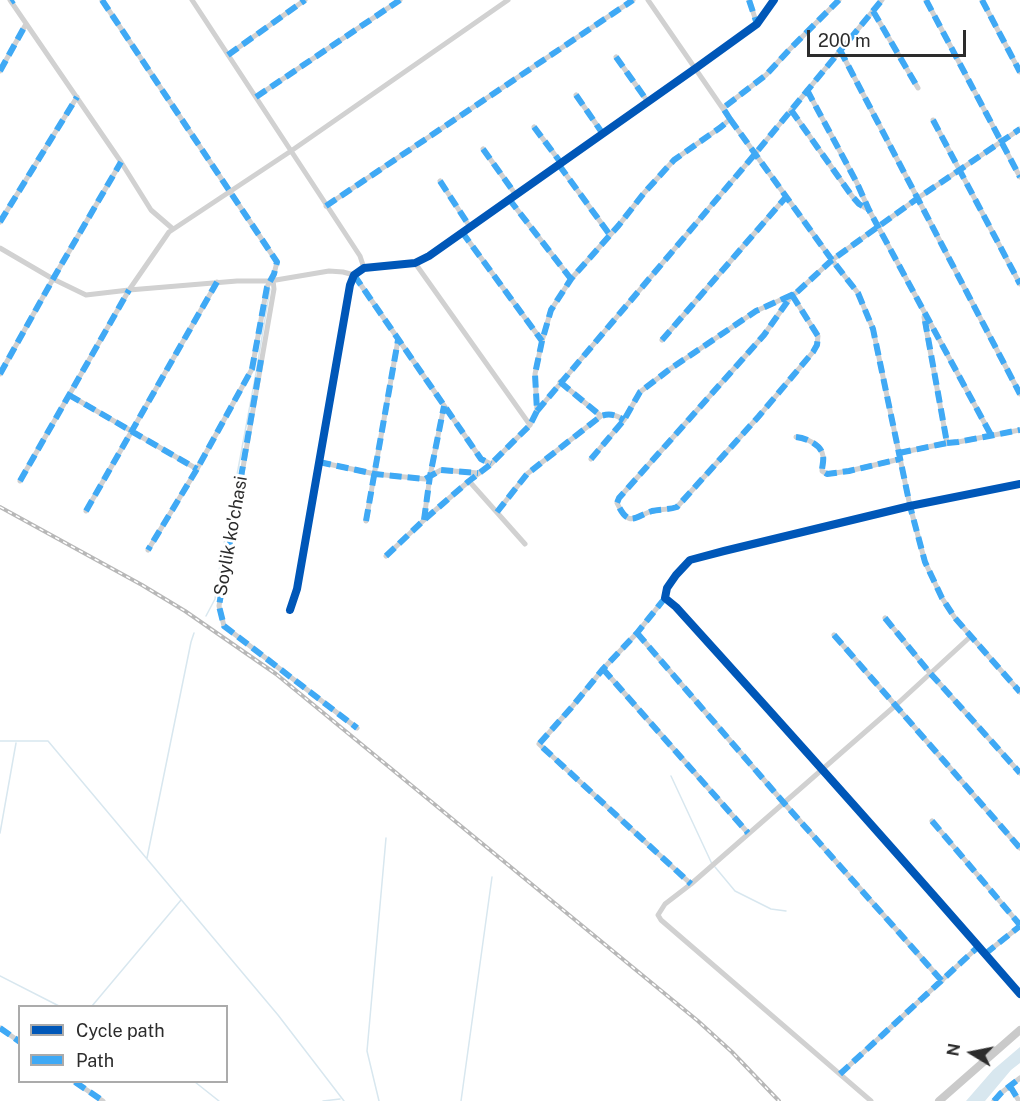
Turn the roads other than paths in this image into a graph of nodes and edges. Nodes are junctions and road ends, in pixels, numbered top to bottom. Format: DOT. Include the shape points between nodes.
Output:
graph roads {
  1 [pos="102,0"];
  2 [pos="192,0"];
  3 [pos="305,0"];
  4 [pos="400,0"];
  5 [pos="508,0"];
  6 [pos="633,0"];
  7 [pos="648,0"];
  8 [pos="749,0"];
  9 [pos="774,0"];
  10 [pos="839,0"];
  11 [pos="882,0"];
  12 [pos="926,0"];
  13 [pos="981,0"];
  14 [pos="12,1"];
  15 [pos="873,11"];
  16 [pos="26,24"];
  17 [pos="757,24"];
  18 [pos="840,50"];
  19 [pos="228,55"];
  20 [pos="616,57"];
  21 [pos="696,69"];
  22 [pos="0,71"];
  23 [pos="1020,72"];
  24 [pos="918,88"];
  25 [pos="807,90"];
  26 [pos="576,95"];
  27 [pos="77,97"];
  28 [pos="256,97"];
  29 [pos="648,102"];
  30 [pos="723,108"];
  31 [pos="791,110"];
  32 [pos="730,119"];
  33 [pos="933,120"];
  34 [pos="534,127"];
  35 [pos="1020,129"];
  36 [pos="603,134"];
  37 [pos="1001,142"];
  38 [pos="483,148"];
  39 [pos="291,151"];
  40 [pos="754,154"];
  41 [pos="121,162"];
  42 [pos="560,164"];
  43 [pos="959,170"];
  44 [pos="1020,177"];
  45 [pos="440,182"];
  46 [pos="230,192"];
  47 [pos="516,195"];
  48 [pos="786,197"];
  49 [pos="918,198"];
  50 [pos="509,199"];
  51 [pos="326,206"];
  52 [pos="869,210"];
  53 [pos="0,222"];
  54 [pos="878,226"];
  55 [pos="470,227"];
  56 [pos="173,229"];
  57 [pos="462,232"];
  58 [pos="610,235"];
  59 [pos="0,248"];
  60 [pos="832,260"];
  61 [pos="416,263"];
  62 [pos="364,268"];
  63 [pos="354,275"];
  64 [pos="53,279"];
  65 [pos="571,279"];
  66 [pos="272,280"];
  67 [pos="217,282"];
  68 [pos="1020,284"];
  69 [pos="129,290"];
  70 [pos="792,295"];
  71 [pos="923,312"];
  72 [pos="398,340"];
  73 [pos="662,340"];
  74 [pos="542,341"];
  75 [pos="252,369"];
  76 [pos="259,371"];
  77 [pos="0,374"];
  78 [pos="560,382"];
  79 [pos="1020,394"];
  80 [pos="69,395"];
  81 [pos="444,406"];
  82 [pos="537,411"];
  83 [pos="601,417"];
  84 [pos="624,420"];
  85 [pos="530,425"];
  86 [pos="1020,430"];
  87 [pos="132,431"];
  88 [pos="991,435"];
  89 [pos="796,437"];
  90 [pos="948,443"];
  91 [pos="900,456"];
  92 [pos="591,459"];
  93 [pos="319,462"];
  94 [pos="491,464"];
  95 [pos="197,469"];
  96 [pos="478,473"];
  97 [pos="375,474"];
  98 [pos="430,476"];
  99 [pos="469,480"];
  100 [pos="20,481"];
  101 [pos="1020,484"];
  102 [pos="910,506"];
  103 [pos="86,511"];
  104 [pos="497,512"];
  105 [pos="424,519"];
  106 [pos="366,521"];
  107 [pos="525,544"];
  108 [pos="148,550"];
  109 [pos="386,556"];
  110 [pos="665,598"];
  111 [pos="290,610"];
  112 [pos="885,618"];
  113 [pos="637,633"];
  114 [pos="834,635"];
  115 [pos="970,637"];
  116 [pos="603,669"];
  117 [pos="930,674"];
  118 [pos="1020,692"];
  119 [pos="896,705"];
  120 [pos="357,728"];
  121 [pos="821,769"];
  122 [pos="1020,773"];
  123 [pos="784,803"];
  124 [pos="932,821"];
  125 [pos="748,834"];
  126 [pos="1020,848"];
  127 [pos="691,884"];
  128 [pos="1020,925"];
  129 [pos="979,946"];
  130 [pos="985,954"];
  131 [pos="942,981"];
  132 [pos="1020,994"];
  133 [pos="0,1028"];
  134 [pos="1020,1030"];
  135 [pos="18,1041"];
  136 [pos="840,1074"];
  137 [pos="1020,1078"];
  138 [pos="76,1083"];
  139 [pos="1010,1086"];
  140 [pos="103,1101"];
  141 [pos="871,1101"];
  142 [pos="939,1101"];
  143 [pos="994,1101"];
  144 [pos="1019,1101"];
  1 -- 46 [label="street"];
  2 -- 19 [label="street"];
  3 -- 19 [label="street"];
  4 -- 28 [label="street"];
  5 -- 39 [label="street"];
  6 -- 51 [label="street"];
  7 -- 21 [label="street"];
  8 -- 17 [label="street"];
  9 -- 17 [label="street"];
  10 -- 30 [label="street" via="766,75"];
  11 -- 15 [label="street"];
  12 -- 37 [label="street"];
  13 -- 23 [label="street"];
  14 -- 16 [label="street"];
  15 -- 18 [label="street"];
  15 -- 24 [label="street"];
  16 -- 22 [label="street"];
  16 -- 27 [label="street"];
  17 -- 21 [label="street"];
  18 -- 25 [label="street"];
  18 -- 49 [label="street"];
  19 -- 28 [label="street"];
  20 -- 29 [label="street"];
  21 -- 29 [label="street"];
  21 -- 30 [label="street"];
  25 -- 31 [label="street"];
  25 -- 52 [label="street"];
  26 -- 36 [label="street"];
  27 -- 41 [label="street"];
  27 -- 53 [label="street"];
  28 -- 39 [label="street"];
  29 -- 36 [label="street"];
  30 -- 32 [label="street"];
  31 -- 40 [label="street"];
  31 -- 52 [label="street" via="852,196"];
  32 -- 40 [label="street"];
  32 -- 58 [label="street" via="674,160"];
  33 -- 43 [label="street"];
  34 -- 42 [label="street"];
  35 -- 37 [label="street"];
  36 -- 42 [label="street"];
  37 -- 43 [label="street"];
  37 -- 44 [label="street"];
  38 -- 47 [label="street"];
  39 -- 46 [label="street"];
  39 -- 51 [label="street"];
  40 -- 48 [label="street"];
  40 -- 78 [label="street"];
  41 -- 56 [label="street" via="151,210"];
  41 -- 64 [label="street"];
  42 -- 47 [label="street"];
  42 -- 58 [label="street"];
  43 -- 49 [label="street"];
  43 -- 68 [label="street"];
  45 -- 55 [label="street"];
  46 -- 56 [label="street"];
  46 -- 66 [label="street" via="277,262"];
  47 -- 50 [label="street"];
  48 -- 60 [label="street"];
  48 -- 73 [label="street"];
  49 -- 54 [label="street"];
  49 -- 79 [label="street"];
  50 -- 55 [label="street"];
  50 -- 65 [label="street"];
  51 -- 62 [label="street"];
  52 -- 54 [label="street"];
  54 -- 60 [label="street"];
  54 -- 71 [label="street"];
  55 -- 57 [label="street"];
  56 -- 69 [label="street"];
  57 -- 61 [label="street"];
  57 -- 74 [label="street"];
  58 -- 65 [label="street"];
  59 -- 64 [label="street"];
  60 -- 70 [label="street"];
  60 -- 91 [label="street" via="858,293 873,329"];
  61 -- 62 [label="street"];
  61 -- 85 [label="street"];
  62 -- 63 [label="street"];
  63 -- 66 [label="street" via="329,271"];
  63 -- 72 [label="street"];
  63 -- 93 [label="street"];
  64 -- 69 [label="street" via="86,295"];
  64 -- 77 [label="street"];
  65 -- 74 [label="street" via="551,310"];
  66 -- 67 [label="street"];
  66 -- 75 [label="street" via="267,287"];
  66 -- 76 [label="street, Soylik ko'chasi" via="274,289"];
  67 -- 69 [label="street"];
  67 -- 87 [label="street"];
  69 -- 80 [label="street"];
  70 -- 70 [label="street" via="818,336 813,352 677,507 636,519 626,516 617,503 619,498 764,335"];
  70 -- 84 [label="street" via="756,311 670,369 640,392"];
  71 -- 88 [label="street"];
  71 -- 90 [label="street"];
  72 -- 81 [label="street"];
  72 -- 97 [label="street"];
  74 -- 82 [label="street" via="535,374"];
  75 -- 76 [label="street"];
  75 -- 95 [label="street"];
  76 -- 120 [label="street, Soylik ko'chasi" via="219,606 224,626"];
  78 -- 82 [label="street"];
  78 -- 83 [label="street"];
  80 -- 87 [label="street"];
  80 -- 100 [label="street"];
  81 -- 94 [label="street" via="481,459"];
  81 -- 98 [label="street"];
  82 -- 85 [label="street"];
  83 -- 84 [label="street" via="609,414"];
  83 -- 104 [label="street" via="527,474"];
  84 -- 92 [label="street"];
  85 -- 94 [label="street"];
  86 -- 88 [label="street"];
  87 -- 95 [label="street"];
  87 -- 103 [label="street"];
  88 -- 90 [label="street"];
  89 -- 91 [label="street" via="803,437 821,451 824,473 849,471"];
  90 -- 91 [label="street"];
  91 -- 102 [label="street"];
  93 -- 97 [label="street"];
  93 -- 111 [label="street"];
  94 -- 96 [label="street"];
  95 -- 108 [label="street"];
  96 -- 98 [label="street" via="441,470"];
  96 -- 99 [label="street"];
  97 -- 98 [label="street" via="425,479"];
  97 -- 106 [label="street"];
  98 -- 105 [label="street"];
  99 -- 104 [label="street"];
  99 -- 105 [label="street"];
  101 -- 102 [label="street"];
  102 -- 110 [label="street" via="690,560 667,588"];
  102 -- 115 [label="street" via="925,562 942,598"];
  104 -- 107 [label="street"];
  105 -- 109 [label="street"];
  110 -- 113 [label="street"];
  110 -- 121 [label="street"];
  112 -- 117 [label="street"];
  113 -- 116 [label="street"];
  113 -- 123 [label="street"];
  114 -- 119 [label="street"];
  115 -- 117 [label="street"];
  115 -- 118 [label="street"];
  116 -- 125 [label="street"];
  116 -- 127 [label="street" via="539,744"];
  117 -- 119 [label="street"];
  117 -- 122 [label="street"];
  119 -- 121 [label="street"];
  119 -- 126 [label="street"];
  121 -- 123 [label="street"];
  121 -- 129 [label="street"];
  123 -- 125 [label="street"];
  123 -- 131 [label="street"];
  124 -- 128 [label="street"];
  125 -- 127 [label="street"];
  127 -- 136 [label="street" via="665,904 658,915 661,920"];
  128 -- 130 [label="street"];
  129 -- 130 [label="street"];
  129 -- 131 [label="street"];
  130 -- 132 [label="street"];
  131 -- 136 [label="street"];
  133 -- 135 [label="street"];
  134 -- 142 [label="main road"];
  136 -- 141 [label="street"];
  137 -- 139 [label="street"];
  138 -- 140 [label="street"];
  139 -- 143 [label="street"];
  139 -- 144 [label="street"];
}
